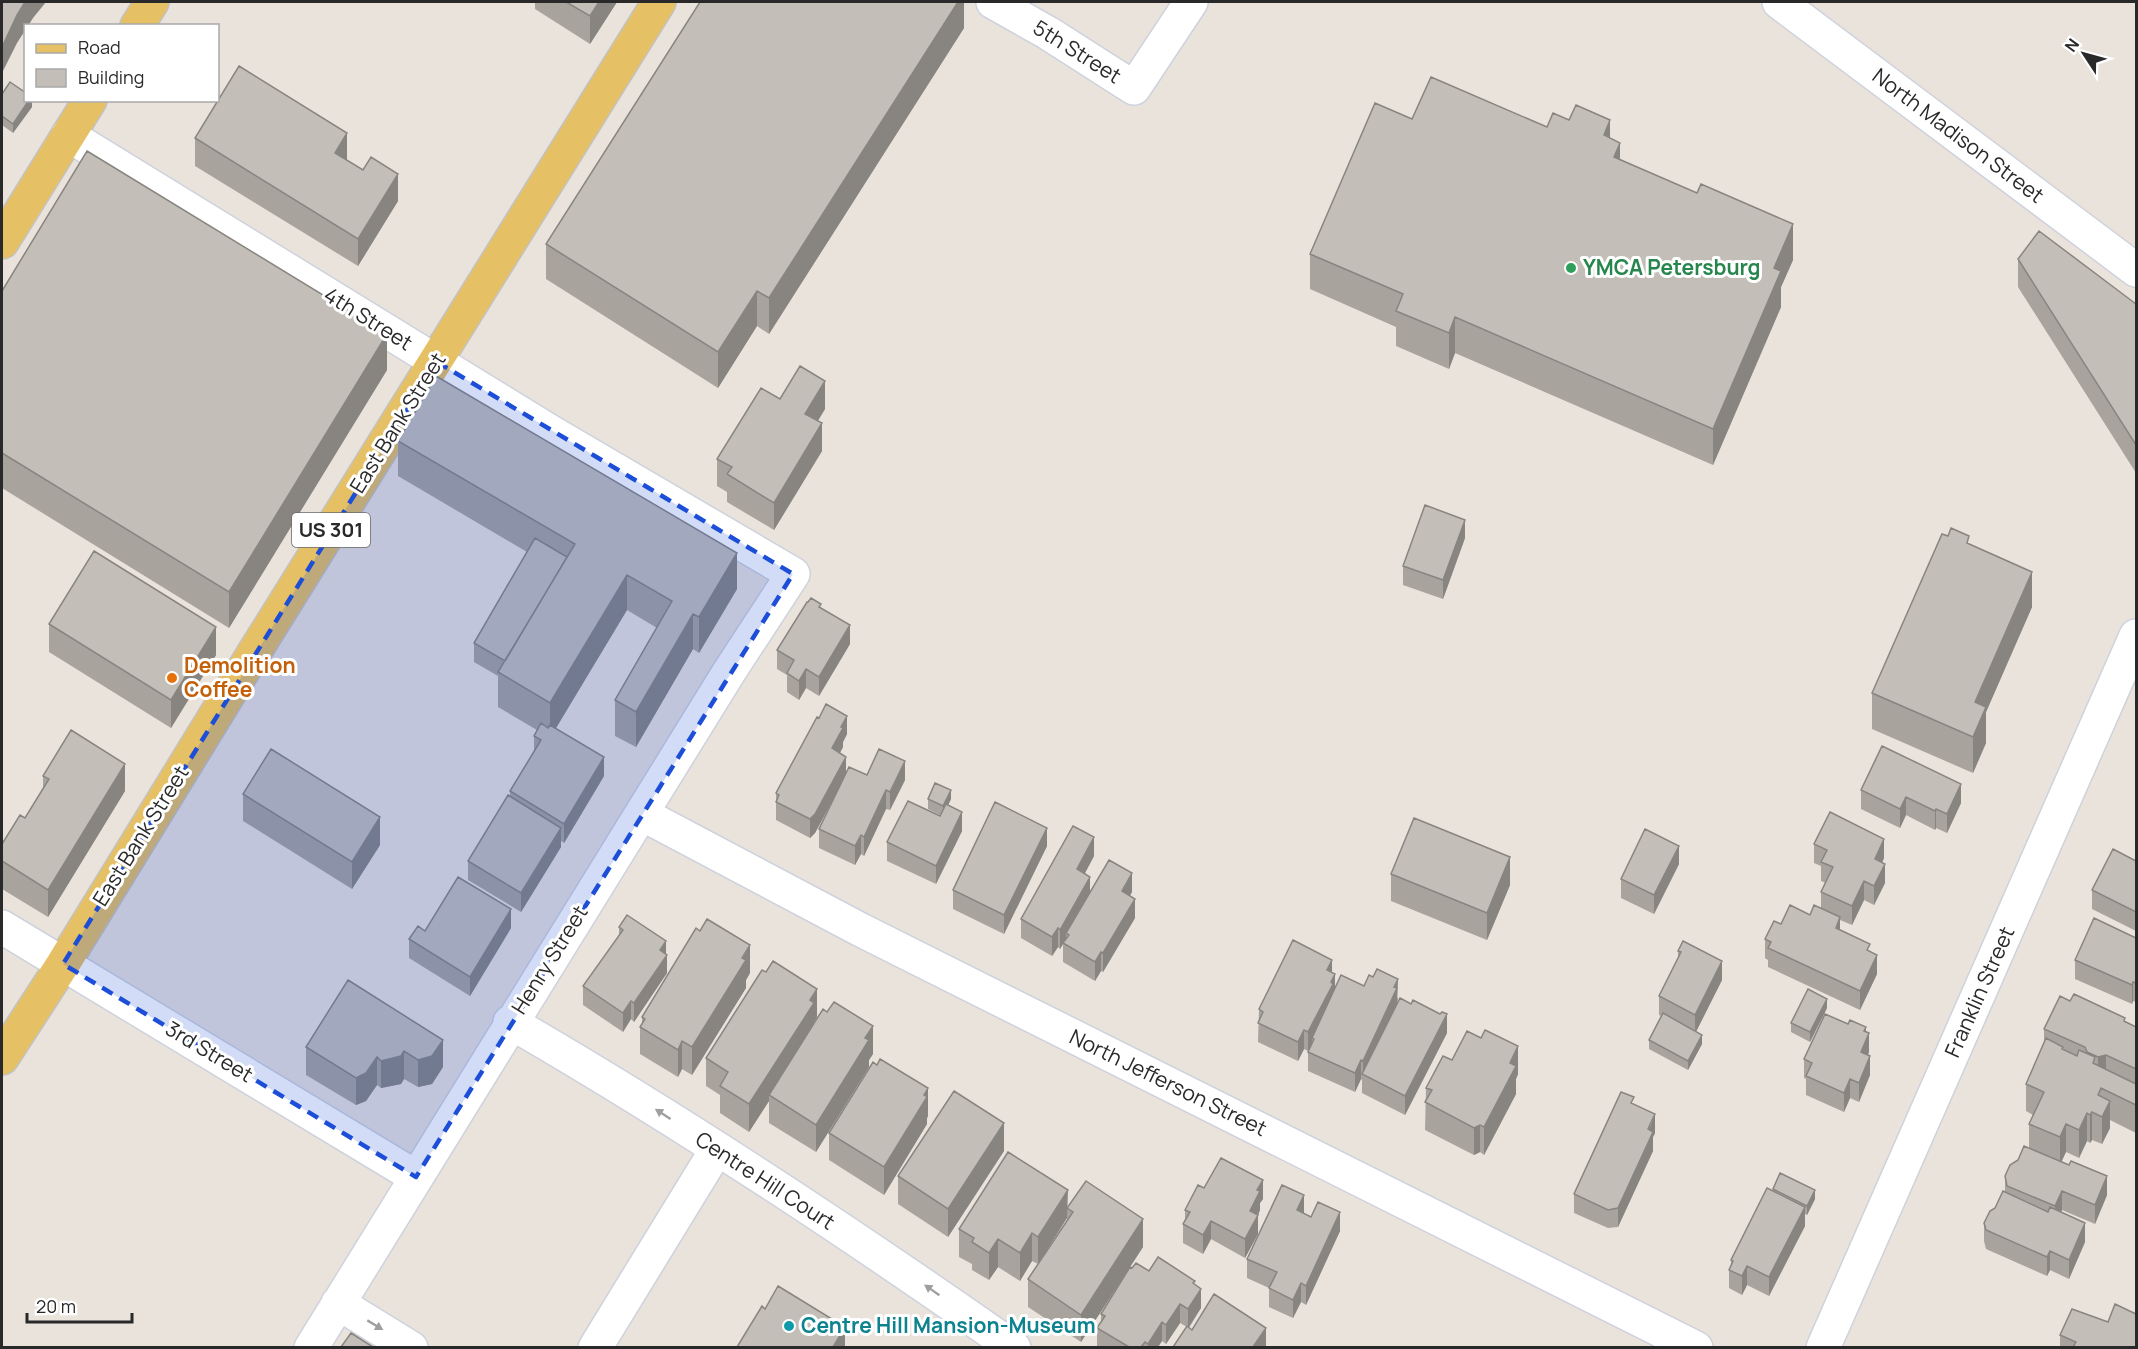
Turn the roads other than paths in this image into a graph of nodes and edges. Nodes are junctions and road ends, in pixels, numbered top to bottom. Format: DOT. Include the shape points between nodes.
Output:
graph roads {
  1 [pos="152,2"];
  2 [pos="659,2"];
  3 [pos="993,2"];
  4 [pos="1191,2"];
  5 [pos="1779,2"];
  6 [pos="138,24"];
  7 [pos="89,102"];
  8 [pos="68,135"];
  9 [pos="2,242"];
  10 [pos="2136,270"];
  11 [pos="437,362"];
  12 [pos="793,574"];
  13 [pos="2136,636"];
  14 [pos="642,814"];
  15 [pos="2,927"];
  16 [pos="63,964"];
  17 [pos="510,1022"];
  18 [pos="2,1058"];
  19 [pos="717,1149"];
  20 [pos="416,1177"];
  21 [pos="338,1303"];
  22 [pos="311,1347"];
  23 [pos="411,1347"];
  24 [pos="595,1347"];
  25 [pos="1014,1347"];
  26 [pos="1696,1347"];
  27 [pos="1823,1347"];
  1 -- 6 [label="main road"];
  2 -- 11 [label="main road, East Bank Street / US 301"];
  3 -- 4 [label="street, 5th Street" via="1134,88"];
  5 -- 10 [label="street, North Madison Street"];
  7 -- 8 [label="main road"];
  8 -- 9 [label="main road"];
  8 -- 11 [label="street, 4th Street"];
  11 -- 12 [label="street, 4th Street"];
  11 -- 16 [label="main road, East Bank Street / US 301"];
  12 -- 14 [label="street, Henry Street"];
  13 -- 27 [label="street, Franklin Street"];
  14 -- 17 [label="street, Henry Street"];
  14 -- 26 [label="street, North Jefferson Street" via="872,935"];
  15 -- 16 [label="street, 3rd Street"];
  16 -- 18 [label="main road, East Bank Street / US 301"];
  16 -- 20 [label="street, 3rd Street"];
  19 -- 17 [label="street, Centre Hill Court, one-way" via="612,1081"];
  17 -- 20 [label="street, Henry Street"];
  19 -- 24 [label="street"];
  25 -- 19 [label="street, Centre Hill Court, one-way"];
  20 -- 21 [label="street, Henry Street"];
  21 -- 22 [label="street, Henry Street"];
  21 -- 23 [label="street, one-way"];
}
